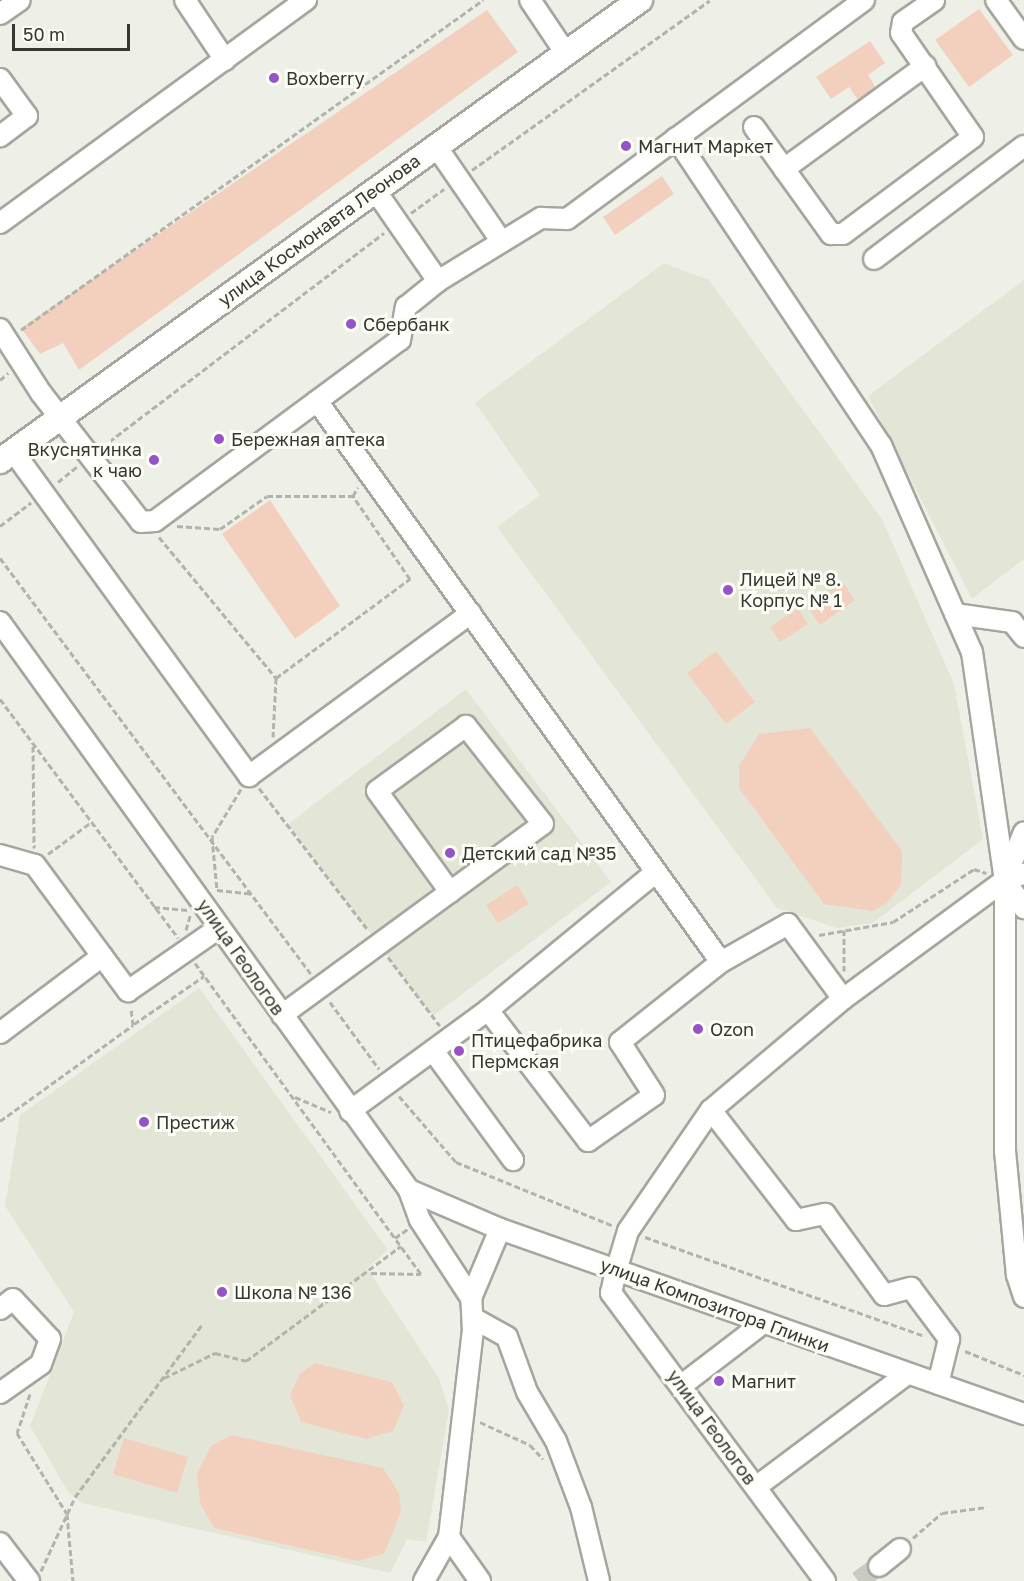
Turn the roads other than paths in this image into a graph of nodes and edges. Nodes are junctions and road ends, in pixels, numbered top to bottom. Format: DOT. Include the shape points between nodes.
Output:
graph roads {
  1 [pos="20,0"];
  2 [pos="185,0"];
  3 [pos="306,0"];
  4 [pos="530,0"];
  5 [pos="640,0"];
  6 [pos="864,0"];
  7 [pos="934,0"];
  8 [pos="996,0"];
  9 [pos="0,14"];
  10 [pos="1024,39"];
  11 [pos="565,52"];
  12 [pos="225,60"];
  13 [pos="925,66"];
  14 [pos="0,79"];
  15 [pos="754,127"];
  16 [pos="0,136"];
  17 [pos="676,138"];
  18 [pos="436,146"];
  19 [pos="1024,146"];
  20 [pos="784,169"];
  21 [pos="375,190"];
  22 [pos="0,223"];
  23 [pos="502,242"];
  24 [pos="874,259"];
  25 [pos="438,281"];
  26 [pos="0,329"];
  27 [pos="317,401"];
  28 [pos="62,416"];
  29 [pos="7,456"];
  30 [pos="471,613"];
  31 [pos="955,614"];
  32 [pos="4,636"];
  33 [pos="1024,637"];
  34 [pos="1024,832"];
  35 [pos="0,855"];
  36 [pos="656,872"];
  37 [pos="1024,874"];
  38 [pos="1005,880"];
  39 [pos="450,892"];
  40 [pos="1024,908"];
  41 [pos="219,928"];
  42 [pos="102,956"];
  43 [pos="721,962"];
  44 [pos="843,999"];
  45 [pos="488,1010"];
  46 [pos="282,1015"];
  47 [pos="0,1033"];
  48 [pos="434,1052"];
  49 [pos="711,1110"];
  50 [pos="343,1115"];
  51 [pos="513,1160"];
  52 [pos="409,1190"];
  53 [pos="500,1229"];
  54 [pos="616,1271"];
  55 [pos="1024,1297"];
  56 [pos="471,1298"];
  57 [pos="0,1309"];
  58 [pos="473,1318"];
  59 [pos="763,1323"];
  60 [pos="908,1374"];
  61 [pos="938,1384"];
  62 [pos="682,1385"];
  63 [pos="0,1393"];
  64 [pos="1024,1414"];
  65 [pos="756,1487"];
  66 [pos="449,1537"];
  67 [pos="0,1543"];
  68 [pos="900,1549"];
  69 [pos="879,1566"];
  70 [pos="29,1581"];
  71 [pos="424,1581"];
  72 [pos="480,1581"];
  73 [pos="599,1581"];
  74 [pos="825,1581"];
  1 -- 9 [label="street"];
  2 -- 12 [label="street"];
  3 -- 12 [label="street"];
  4 -- 11 [label="street"];
  5 -- 11 [label="main road, улица Космонавта Леонова"];
  6 -- 17 [label="street"];
  7 -- 13 [label="street" via="900,27"];
  8 -- 10 [label="street"];
  11 -- 18 [label="main road, улица Космонавта Леонова"];
  12 -- 22 [label="street"];
  13 -- 20 [label="street"];
  13 -- 20 [label="street" via="973,136 870,215 843,234 831,234"];
  14 -- 16 [label="street" via="27,116"];
  15 -- 20 [label="street"];
  17 -- 23 [label="street" via="567,219 542,218"];
  17 -- 31 [label="street" via="882,445"];
  18 -- 21 [label="main road, улица Космонавта Леонова"];
  18 -- 23 [label="street"];
  19 -- 24 [label="street"];
  21 -- 25 [label="street"];
  21 -- 28 [label="main road, улица Космонавта Леонова"];
  23 -- 25 [label="street"];
  25 -- 27 [label="street" via="406,307 400,340"];
  26 -- 28 [label="street" via="20,364"];
  27 -- 28 [label="street" via="148,524 141,522"];
  27 -- 30 [label="street"];
  28 -- 29 [label="main road, улица Космонавта Леонова"];
  29 -- 30 [label="street" via="43,494 249,776"];
  30 -- 36 [label="street"];
  31 -- 33 [label="street" via="1012,622"];
  31 -- 38 [label="street" via="972,652"];
  32 -- 41 [label="street, улица Геологов"];
  34 -- 38 [label="street"];
  35 -- 42 [label="street" via="35,865"];
  36 -- 43 [label="street"];
  36 -- 45 [label="street"];
  37 -- 38 [label="street"];
  38 -- 40 [label="street"];
  38 -- 44 [label="street"];
  38 -- 55 [label="street" via="1005,1151 1017,1275"];
  39 -- 39 [label="street" via="543,824 466,726 377,791"];
  39 -- 46 [label="street"];
  41 -- 42 [label="street" via="128,991"];
  41 -- 46 [label="street, улица Геологов"];
  42 -- 47 [label="street"];
  43 -- 44 [label="street" via="788,924"];
  43 -- 45 [label="street" via="620,1042 654,1095 588,1141"];
  44 -- 49 [label="street"];
  45 -- 48 [label="street"];
  46 -- 50 [label="street, улица Геологов"];
  48 -- 50 [label="street"];
  48 -- 51 [label="street"];
  49 -- 54 [label="street" via="628,1231"];
  49 -- 61 [label="street" via="796,1220 825,1214 884,1295 911,1288 949,1339"];
  50 -- 52 [label="street, улица Геологов"];
  52 -- 53 [label="street, улица Композитора Глинки"];
  52 -- 56 [label="street, улица Геологов" via="420,1220"];
  53 -- 54 [label="street, улица Композитора Глинки"];
  53 -- 56 [label="street"];
  54 -- 59 [label="street, улица Композитора Глинки"];
  54 -- 62 [label="street, улица Геологов" via="611,1293"];
  56 -- 58 [label="street"];
  57 -- 63 [label="street" via="13,1299 50,1339 41,1364"];
  58 -- 66 [label="street"];
  58 -- 73 [label="street" via="507,1337 526,1392 569,1474"];
  59 -- 60 [label="street, улица Композитора Глинки"];
  59 -- 62 [label="street"];
  60 -- 61 [label="street, улица Композитора Глинки"];
  60 -- 65 [label="street"];
  61 -- 64 [label="street, улица Композитора Глинки"];
  62 -- 65 [label="street, улица Геологов"];
  65 -- 74 [label="street, улица Геологов"];
  66 -- 71 [label="street"];
  66 -- 72 [label="street"];
  67 -- 70 [label="street"];
  68 -- 69 [label="street"];
}
